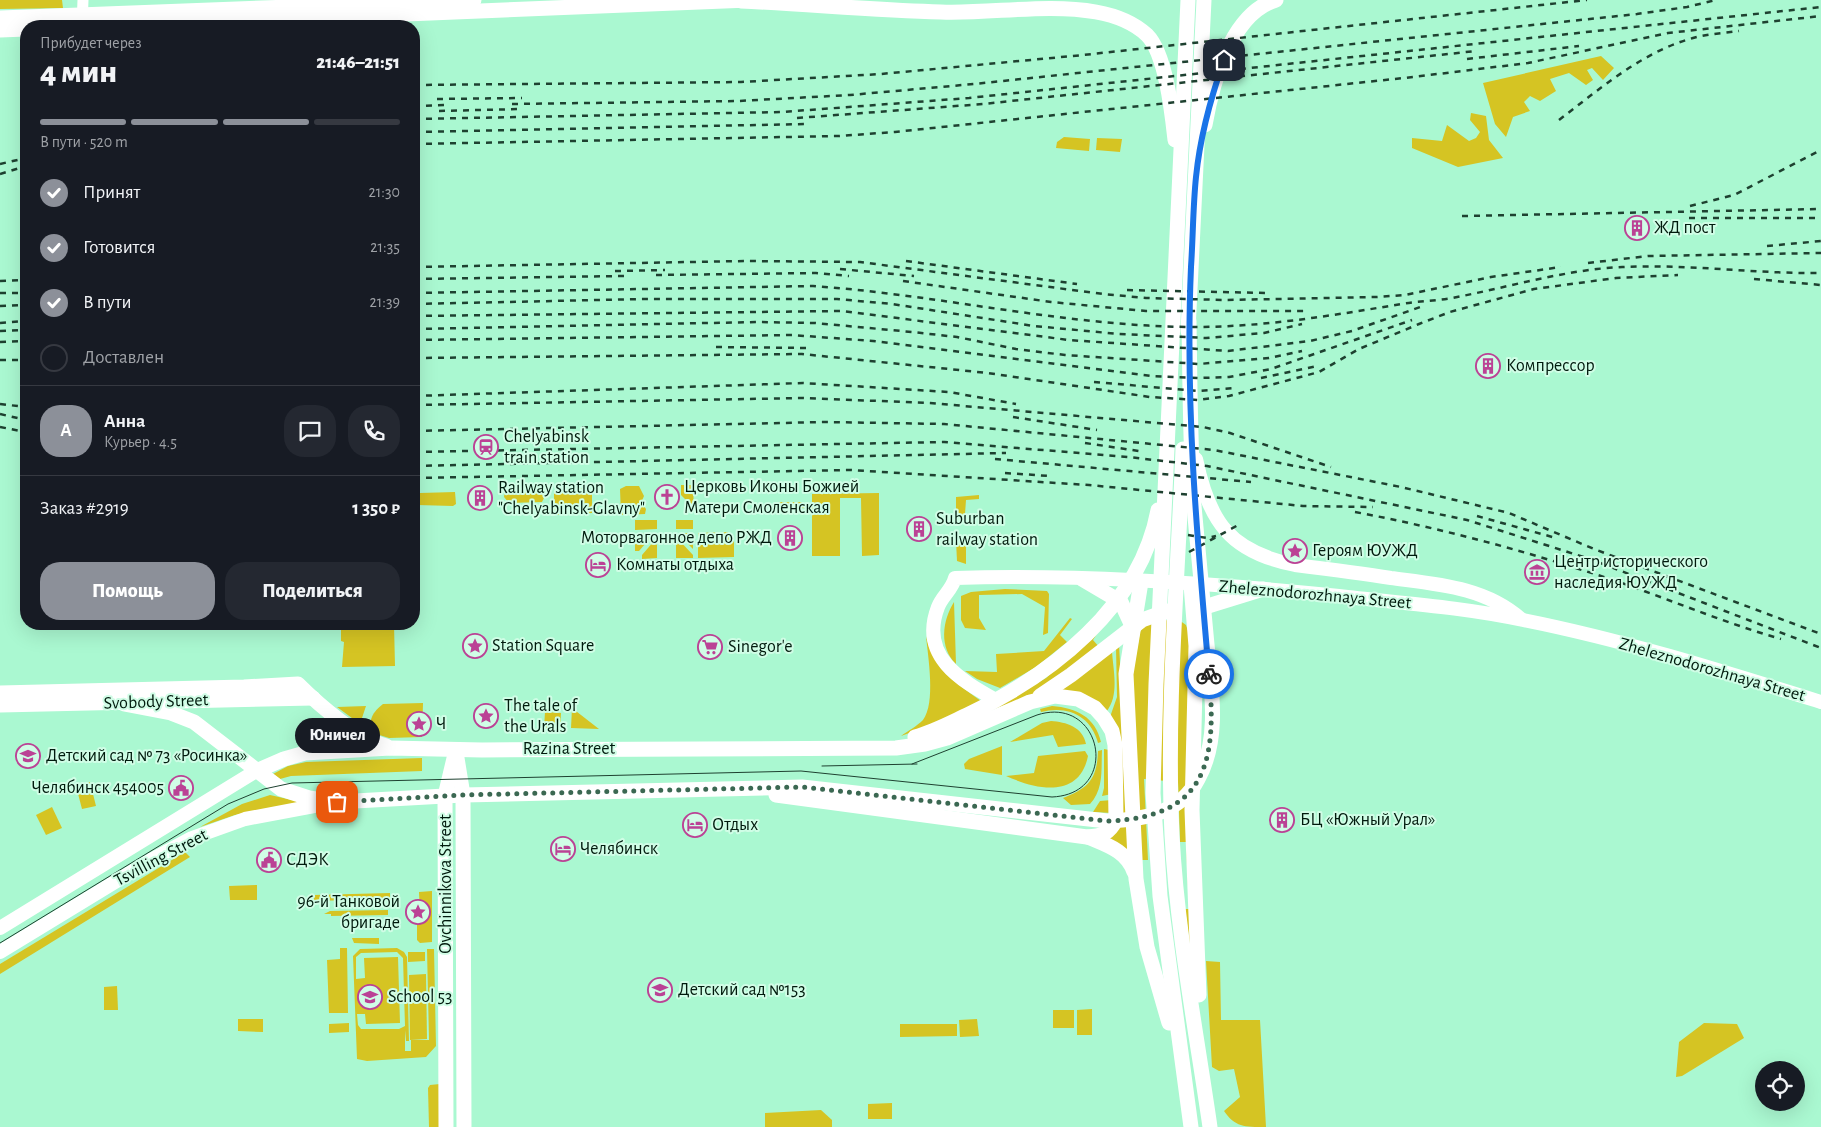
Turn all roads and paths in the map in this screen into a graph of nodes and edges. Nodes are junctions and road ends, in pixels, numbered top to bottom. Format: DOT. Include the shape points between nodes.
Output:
graph roads {
  1 [pos="268,0"];
  2 [pos="474,0"];
  3 [pos="749,0"];
  4 [pos="1188,0"];
  5 [pos="1204,0"];
  6 [pos="1276,0"];
  7 [pos="737,1"];
  8 [pos="300,6"];
  9 [pos="83,14"];
  10 [pos="0,18"];
  11 [pos="260,20"];
  12 [pos="20,29"];
  13 [pos="0,30"];
  14 [pos="1196,176"];
  15 [pos="1179,186"];
  16 [pos="1189,321"];
  17 [pos="1170,392"];
  18 [pos="1190,434"];
  19 [pos="1082,579"];
  20 [pos="1141,582"];
  21 [pos="1191,584"];
  22 [pos="1263,589"];
  23 [pos="1193,611"];
  24 [pos="1522,619"];
  25 [pos="1133,628"];
  26 [pos="0,693"];
  27 [pos="313,698"];
  28 [pos="996,700"];
  29 [pos="1030,702"];
  30 [pos="1821,702"];
  31 [pos="124,704"];
  32 [pos="0,705"];
  33 [pos="886,747"];
  34 [pos="390,748"];
  35 [pos="456,750"];
  36 [pos="256,771"];
  37 [pos="740,790"];
  38 [pos="463,795"];
  39 [pos="446,796"];
  40 [pos="337,802"];
  41 [pos="1087,837"];
  42 [pos="1136,879"];
  43 [pos="0,928"];
  44 [pos="0,952"];
  45 [pos="1199,1054"];
  46 [pos="1182,1062"];
  47 [pos="446,1127"];
  48 [pos="464,1127"];
  49 [pos="1191,1127"];
  50 [pos="1210,1127"];
  1 -- 8 [label="street"];
  2 -- 8 [label="main road"];
  3 -- 7 [label="main road"];
  4 -- 15 [label="main road"];
  5 -- 14 [label="main road"];
  6 -- 14 [label="main road" via="1251,14 1232,41 1206,115"];
  7 -- 11 [label="main road"];
  7 -- 15 [label="main road" via="942,12 1085,11 1113,16 1138,28 1152,41 1161,64"];
  8 -- 9 [label="main road"];
  9 -- 10 [label="main road"];
  12 -- 13 [label="main road"];
  14 -- 16 [label="main road"];
  15 -- 17 [label="main road"];
  16 -- 18 [label="main road"];
  16 -- 45 [label="main road" via="1170,780 1175,884"];
  17 -- 28 [label="main road" via="1156,521 1127,586 1094,626 1049,667"];
  17 -- 46 [label="main road" via="1154,793 1164,937"];
  18 -- 24 [label="main road" via="1202,487 1212,513 1242,546 1263,557 1295,565 1446,585 1478,593 1500,603"];
  18 -- 37 [label="main road" via="1212,714 1206,762 1198,780 1182,800 1163,812 1107,821 802,787"];
  19 -- 20 [label="main road, Zheleznodorozhnaya Street"];
  19 -- 25 [label="main road" via="1121,602"];
  19 -- 28 [label="main road, Zheleznodorozhnaya Street" via="955,578 952,588 938,604 934,618 937,649 943,663 953,672"];
  20 -- 21 [label="main road, Zheleznodorozhnaya Street"];
  20 -- 25 [label="main road"];
  21 -- 22 [label="main road, Zheleznodorozhnaya Street"];
  21 -- 23 [label="main road"];
  22 -- 23 [label="main road"];
  22 -- 24 [label="main road, Zheleznodorozhnaya Street"];
  23 -- 25 [label="main road" via="1151,615"];
  23 -- 45 [label="main road" via="1196,646 1192,810"];
  24 -- 30 [label="main road, Zheleznodorozhnaya Street" via="1664,653"];
  25 -- 29 [label="main road" via="1072,675"];
  25 -- 42 [label="main road" via="1126,674"];
  26 -- 27 [label="main road, Svobody Street" via="298,684"];
  27 -- 31 [label="main road, Svobody Street"];
  27 -- 34 [label="main road" via="372,742"];
  28 -- 33 [label="main road" via="932,731"];
  29 -- 33 [label="main road, Razina Street" via="947,738 908,747"];
  29 -- 41 [label="main road" via="1055,696 1078,699 1095,708 1112,731 1116,820 1105,834"];
  31 -- 32 [label="main road, Svobody Street"];
  31 -- 36 [label="main road" via="171,713 194,722"];
  33 -- 35 [label="main road, Razina Street"];
  34 -- 35 [label="main road, Razina Street"];
  34 -- 36 [label="main road, Razina Street" via="305,753"];
  35 -- 38 [label="main road, Ovchinnikova Street"];
  35 -- 39 [label="main road, Ovchinnikova Street"];
  36 -- 40 [label="main road" via="292,794"];
  36 -- 43 [label="main road, Tsvilling Street"];
  37 -- 38 [label="main road"];
  37 -- 41 [label="main road"];
  38 -- 39 [label="main road"];
  38 -- 48 [label="main road, Ovchinnikova Street"];
  39 -- 40 [label="main road"];
  39 -- 47 [label="main road, Ovchinnikova Street"];
  40 -- 44 [label="main road, Tsvilling Street" via="252,817 192,838 150,860"];
  41 -- 42 [label="main road" via="1124,856"];
  42 -- 46 [label="main road" via="1153,968"];
  45 -- 50 [label="main road"];
  46 -- 49 [label="main road"];
}
